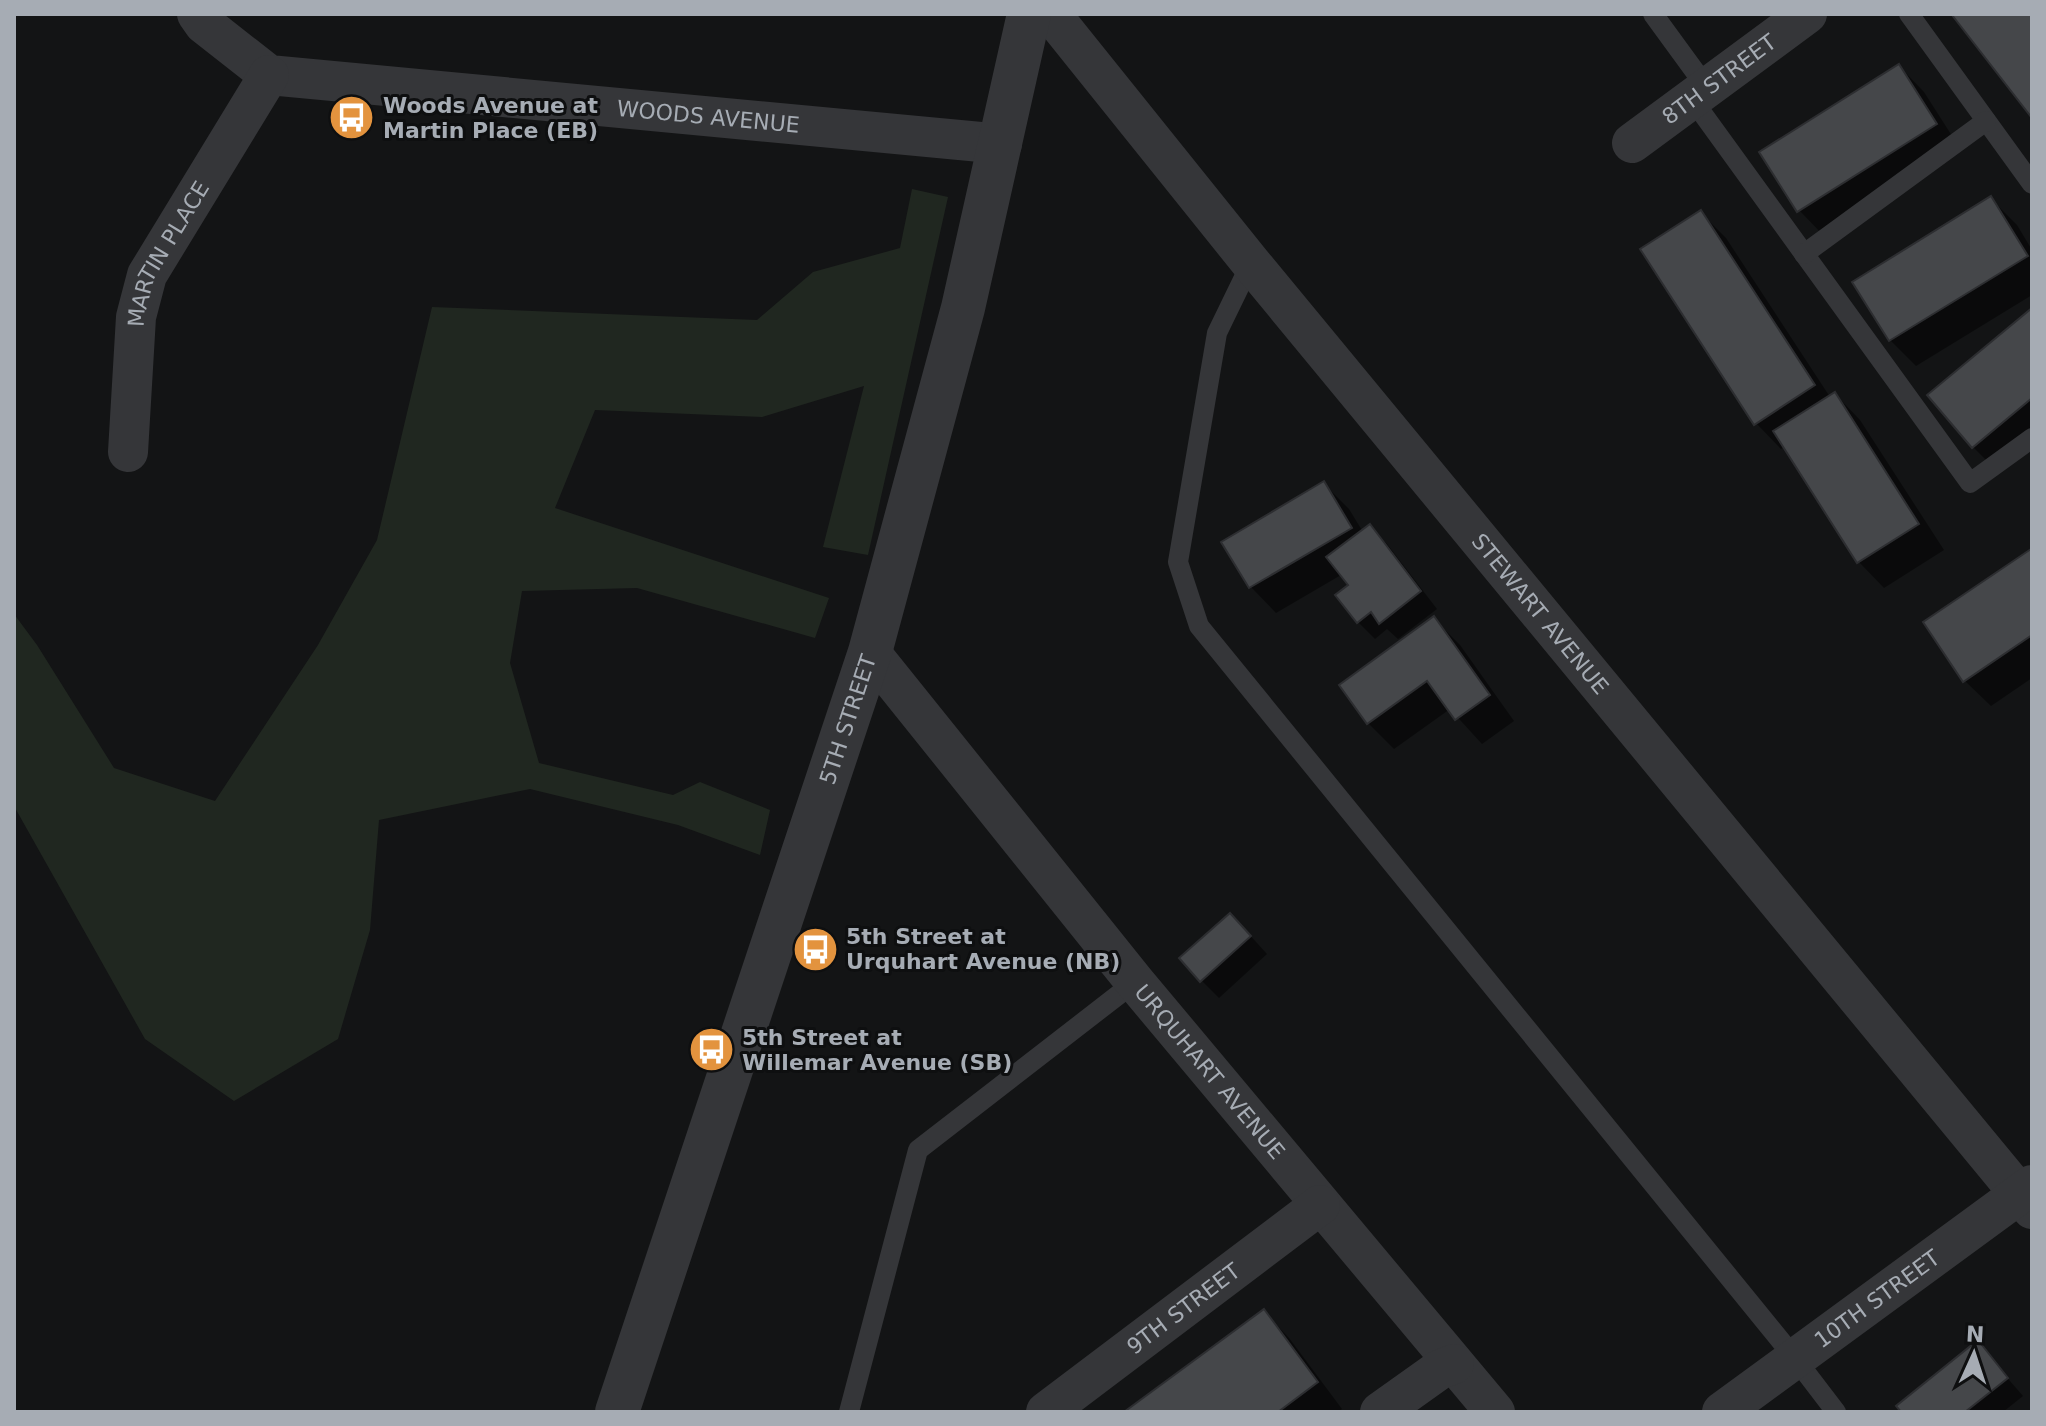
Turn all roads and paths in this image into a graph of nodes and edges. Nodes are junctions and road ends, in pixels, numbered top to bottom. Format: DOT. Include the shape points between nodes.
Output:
graph roads {
  1 [pos="197,14"];
  2 [pos="1029,14"];
  3 [pos="1051,14"];
  4 [pos="1653,14"];
  5 [pos="1807,14"];
  6 [pos="1909,14"];
  7 [pos="269,75"];
  8 [pos="1699,94"];
  9 [pos="1986,121"];
  10 [pos="1632,143"];
  11 [pos="1002,144"];
  12 [pos="2032,184"];
  13 [pos="1804,254"];
  14 [pos="1251,263"];
  15 [pos="2032,438"];
  16 [pos="128,452"];
  17 [pos="870,652"];
  18 [pos="1135,982"];
  19 [pos="2028,1196"];
  20 [pos="1320,1205"];
  21 [pos="1794,1357"];
  22 [pos="1454,1364"];
  23 [pos="617,1412"];
  24 [pos="849,1412"];
  25 [pos="1046,1412"];
  26 [pos="1380,1412"];
  27 [pos="1495,1412"];
  28 [pos="1722,1412"];
  29 [pos="1836,1412"];
  1 -- 7 [label="street"];
  2 -- 11 [label="street, 5TH STREET"];
  3 -- 14 [label="street, STEWART AVENUE"];
  4 -- 8 [label="lane"];
  5 -- 8 [label="street, 8TH STREET"];
  6 -- 9 [label="lane"];
  7 -- 11 [label="street, WOODS AVENUE"];
  7 -- 16 [label="street, MARTIN PLACE" via="147,275 136,317"];
  8 -- 10 [label="street, 8TH STREET"];
  8 -- 13 [label="lane"];
  9 -- 12 [label="lane"];
  9 -- 13 [label="lane"];
  11 -- 17 [label="street, 5TH STREET"];
  13 -- 15 [label="lane" via="1970,483"];
  14 -- 19 [label="street, STEWART AVENUE"];
  14 -- 21 [label="lane" via="1217,333 1178,562 1199,626"];
  17 -- 18 [label="street, URQUHART AVENUE"];
  17 -- 23 [label="street, 5TH STREET"];
  18 -- 20 [label="street, URQUHART AVENUE"];
  18 -- 24 [label="lane" via="918,1150"];
  19 -- 21 [label="street, 10TH STREET"];
  20 -- 22 [label="street, URQUHART AVENUE"];
  20 -- 25 [label="street, 9TH STREET"];
  21 -- 28 [label="street, 10TH STREET"];
  21 -- 29 [label="lane"];
  22 -- 26 [label="street"];
  22 -- 27 [label="street, URQUHART AVENUE"];
}
